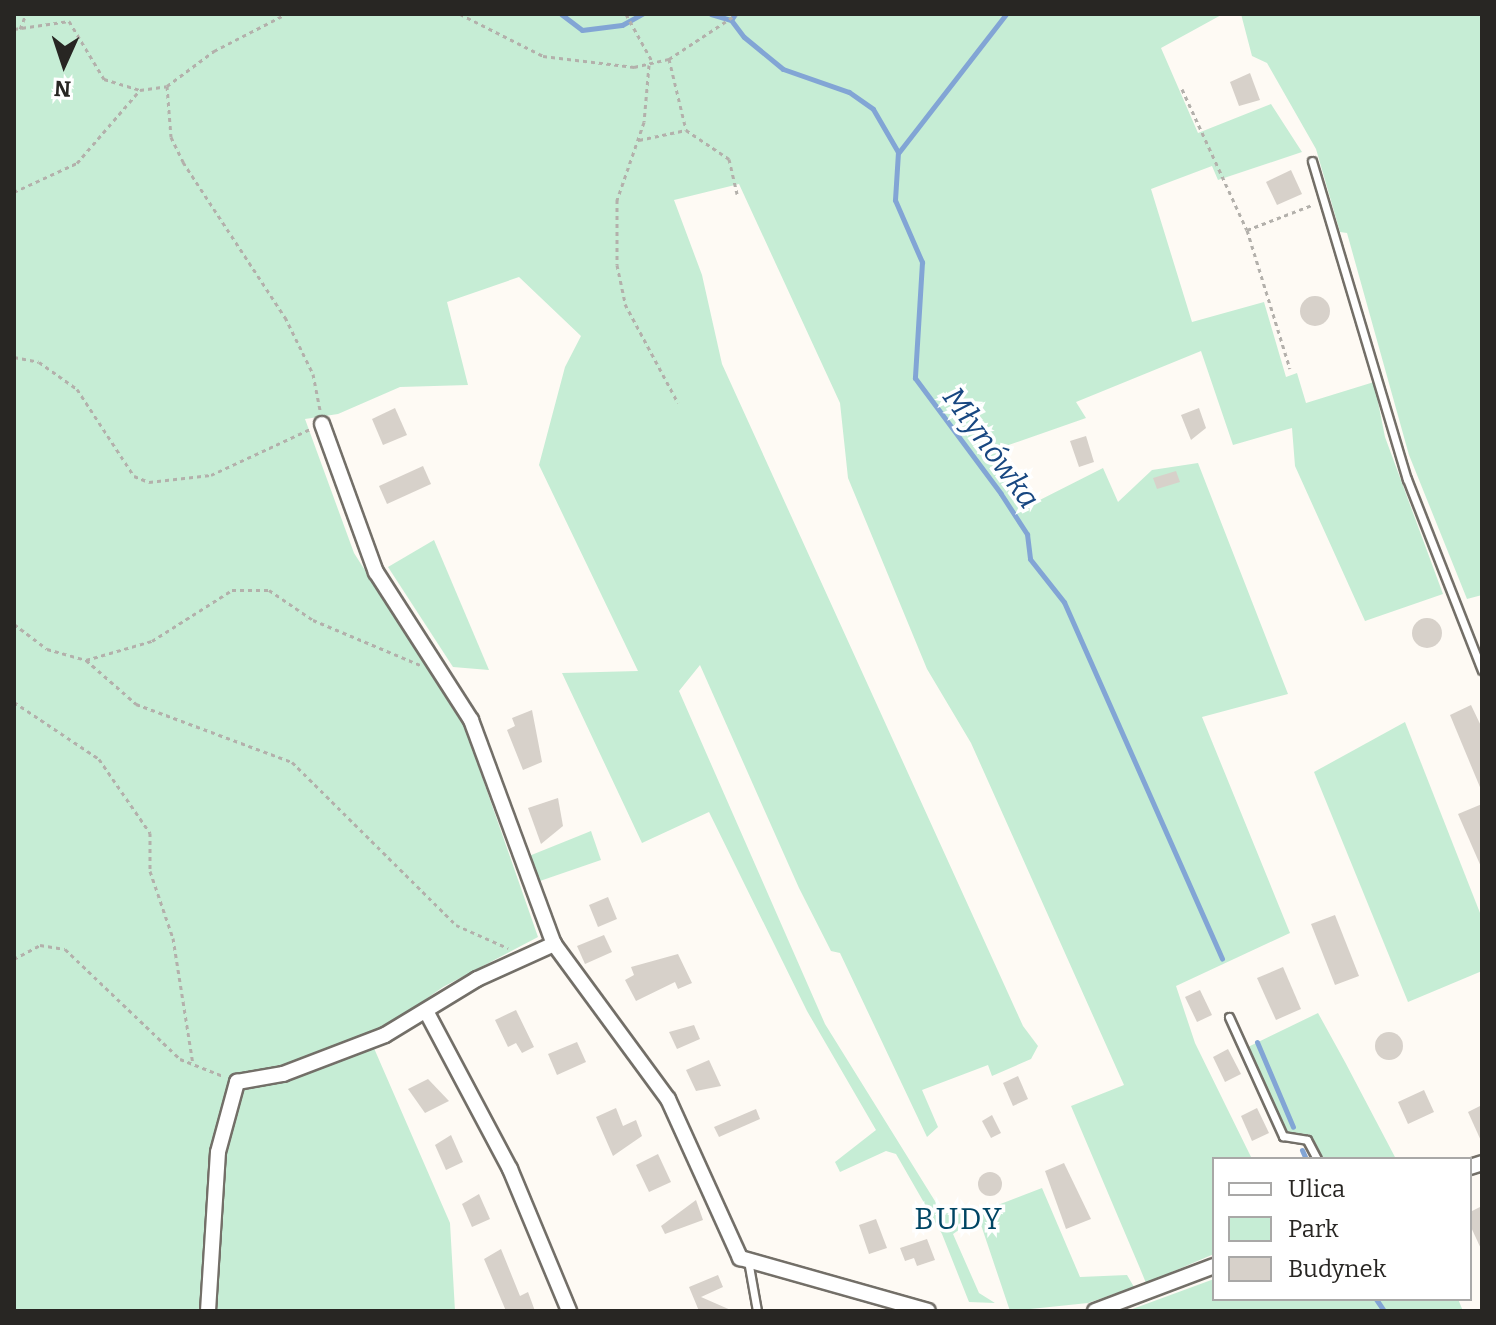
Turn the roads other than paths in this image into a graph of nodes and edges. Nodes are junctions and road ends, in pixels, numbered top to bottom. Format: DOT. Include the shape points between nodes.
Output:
graph roads {
  1 [pos="1312,161"];
  2 [pos="322,424"];
  3 [pos="1482,670"];
  4 [pos="554,944"];
  5 [pos="426,1011"];
  6 [pos="1229,1017"];
  7 [pos="1316,1157"];
  8 [pos="749,1266"];
  9 [pos="1212,1267"];
  10 [pos="208,1311"];
  11 [pos="569,1311"];
  12 [pos="757,1311"];
  13 [pos="928,1311"];
  14 [pos="1095,1311"];
  1 -- 3 [label="lane" via="1407,479"];
  2 -- 4 [label="street" via="376,572 440,664 471,720"];
  4 -- 5 [label="street"];
  4 -- 8 [label="street" via="668,1099"];
  5 -- 10 [label="street" via="347,1050 237,1082 218,1152"];
  5 -- 11 [label="street" via="510,1169"];
  6 -- 7 [label="lane" via="1283,1136 1307,1140"];
  8 -- 12 [label="lane"];
  8 -- 13 [label="street" via="832,1279"];
  9 -- 14 [label="street"];
}
